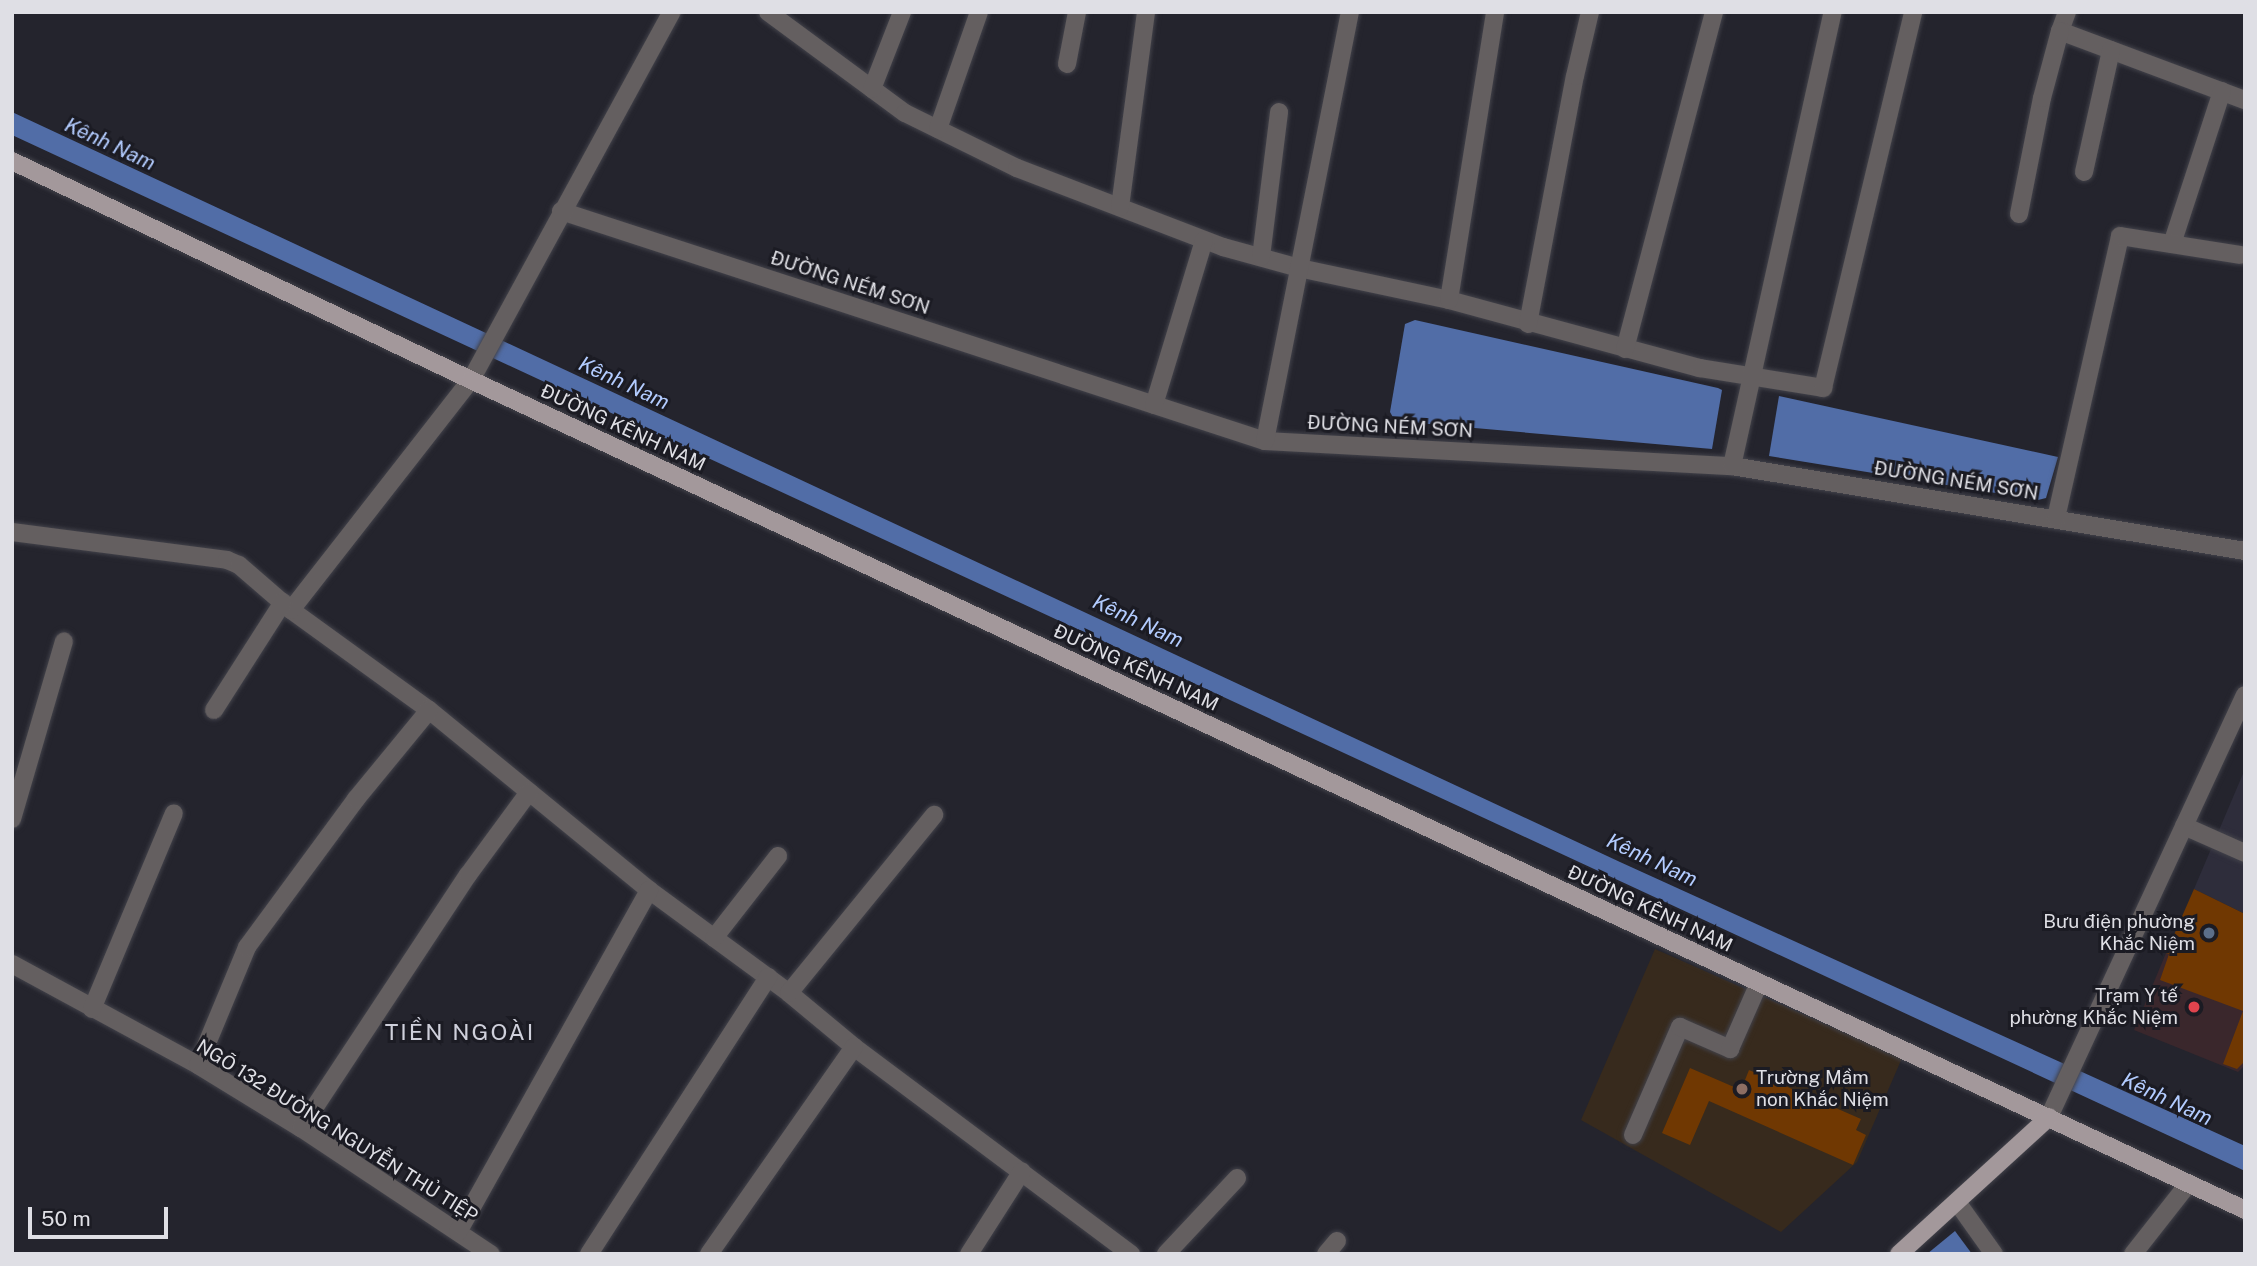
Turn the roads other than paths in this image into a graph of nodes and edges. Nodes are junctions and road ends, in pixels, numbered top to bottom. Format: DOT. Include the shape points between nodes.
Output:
graph roads {
  1 [pos="672,12"];
  2 [pos="768,12"];
  3 [pos="902,12"];
  4 [pos="979,12"];
  5 [pos="1077,12"];
  6 [pos="1146,12"];
  7 [pos="1350,12"];
  8 [pos="1494,12"];
  9 [pos="1590,12"];
  10 [pos="1714,12"];
  11 [pos="1833,12"];
  12 [pos="1913,12"];
  13 [pos="2067,12"];
  14 [pos="2060,31"];
  15 [pos="2111,50"];
  16 [pos="1067,64"];
  17 [pos="872,89"];
  18 [pos="2222,91"];
  19 [pos="2245,100"];
  20 [pos="1279,112"];
  21 [pos="937,129"];
  22 [pos="12,161"];
  23 [pos="2084,172"];
  24 [pos="1120,207"];
  25 [pos="561,211"];
  26 [pos="2019,214"];
  27 [pos="1204,240"];
  28 [pos="2172,244"];
  29 [pos="2241,255"];
  30 [pos="1261,257"];
  31 [pos="1299,268"];
  32 [pos="1450,300"];
  33 [pos="1528,324"];
  34 [pos="1625,349"];
  35 [pos="1749,376"];
  36 [pos="471,379"];
  37 [pos="1154,405"];
  38 [pos="1265,441"];
  39 [pos="1731,466"];
  40 [pos="2056,518"];
  41 [pos="12,532"];
  42 [pos="2245,551"];
  43 [pos="287,606"];
  44 [pos="64,641"];
  45 [pos="2245,695"];
  46 [pos="214,710"];
  47 [pos="429,710"];
  48 [pos="529,792"];
  49 [pos="174,813"];
  50 [pos="934,815"];
  51 [pos="12,819"];
  52 [pos="2184,827"];
  53 [pos="2245,853"];
  54 [pos="778,856"];
  55 [pos="649,890"];
  56 [pos="714,937"];
  57 [pos="12,964"];
  58 [pos="768,977"];
  59 [pos="1759,983"];
  60 [pos="789,993"];
  61 [pos="92,1009"];
  62 [pos="854,1047"];
  63 [pos="198,1065"];
  64 [pos="2049,1118"];
  65 [pos="301,1128"];
  66 [pos="1633,1135"];
  67 [pos="1023,1171"];
  68 [pos="1237,1178"];
  69 [pos="2188,1184"];
  70 [pos="1957,1202"];
  71 [pos="2245,1210"];
  72 [pos="458,1232"];
  73 [pos="491,1254"];
  74 [pos="589,1254"];
  75 [pos="709,1254"];
  76 [pos="969,1254"];
  77 [pos="1131,1254"];
  78 [pos="1166,1254"];
  79 [pos="1899,1254"];
  80 [pos="1994,1254"];
  81 [pos="2133,1254"];
  1 -- 25 [label="street"];
  2 -- 17 [label="street"];
  3 -- 17 [label="street"];
  4 -- 21 [label="street"];
  5 -- 16 [label="street"];
  6 -- 24 [label="street"];
  7 -- 31 [label="street"];
  8 -- 32 [label="street"];
  9 -- 33 [label="street"];
  10 -- 34 [label="street"];
  11 -- 35 [label="street"];
  12 -- 35 [label="street" via="1823,388"];
  13 -- 14 [label="street"];
  14 -- 15 [label="street"];
  14 -- 26 [label="street"];
  15 -- 18 [label="street"];
  15 -- 23 [label="street"];
  17 -- 21 [label="street"];
  18 -- 19 [label="street"];
  18 -- 28 [label="street"];
  20 -- 30 [label="street"];
  21 -- 24 [label="street" via="1017,168"];
  22 -- 36 [label="main road, ĐƯỜNG KÊNH NAM"];
  24 -- 27 [label="street"];
  25 -- 36 [label="street"];
  25 -- 37 [label="street, ĐƯỜNG NÉM SƠN"];
  27 -- 30 [label="street"];
  27 -- 37 [label="street"];
  28 -- 29 [label="street"];
  28 -- 40 [label="street" via="2120,236"];
  30 -- 31 [label="street"];
  31 -- 32 [label="street"];
  31 -- 38 [label="street"];
  32 -- 33 [label="street"];
  33 -- 34 [label="street"];
  34 -- 35 [label="street" via="1700,369"];
  35 -- 39 [label="street"];
  36 -- 43 [label="street"];
  36 -- 59 [label="main road, ĐƯỜNG KÊNH NAM"];
  37 -- 38 [label="street, ĐƯỜNG NÉM SƠN"];
  38 -- 39 [label="street, ĐƯỜNG NÉM SƠN"];
  39 -- 40 [label="street, ĐƯỜNG NÉM SƠN"];
  40 -- 42 [label="street, ĐƯỜNG NÉM SƠN"];
  41 -- 43 [label="street" via="228,560"];
  43 -- 46 [label="street"];
  43 -- 47 [label="street"];
  44 -- 51 [label="street"];
  45 -- 52 [label="street"];
  47 -- 48 [label="street"];
  47 -- 63 [label="street" via="356,799 247,947"];
  48 -- 55 [label="street"];
  48 -- 65 [label="street" via="468,875"];
  49 -- 61 [label="street"];
  50 -- 60 [label="street"];
  52 -- 53 [label="street"];
  52 -- 64 [label="street"];
  54 -- 56 [label="street"];
  55 -- 56 [label="street"];
  55 -- 72 [label="street"];
  56 -- 58 [label="street"];
  57 -- 61 [label="street, NGÕ 132 ĐƯỜNG NGUYỄN THỦ TIỆP"];
  58 -- 60 [label="street"];
  58 -- 74 [label="street"];
  59 -- 64 [label="main road, ĐƯỜNG KÊNH NAM"];
  59 -- 66 [label="street" via="1730,1049 1680,1027"];
  60 -- 62 [label="street"];
  61 -- 63 [label="street, NGÕ 132 ĐƯỜNG NGUYỄN THỦ TIỆP"];
  62 -- 67 [label="street"];
  62 -- 75 [label="street"];
  63 -- 65 [label="street, NGÕ 132 ĐƯỜNG NGUYỄN THỦ TIỆP"];
  64 -- 69 [label="main road, ĐƯỜNG KÊNH NAM"];
  64 -- 70 [label="main road"];
  65 -- 72 [label="street, NGÕ 132 ĐƯỜNG NGUYỄN THỦ TIỆP"];
  67 -- 76 [label="street"];
  67 -- 77 [label="street"];
  68 -- 78 [label="street"];
  69 -- 71 [label="main road, ĐƯỜNG KÊNH NAM"];
  69 -- 81 [label="street"];
  70 -- 79 [label="main road"];
  70 -- 80 [label="street"];
  72 -- 73 [label="street, NGÕ 132 ĐƯỜNG NGUYỄN THỦ TIỆP"];
}
